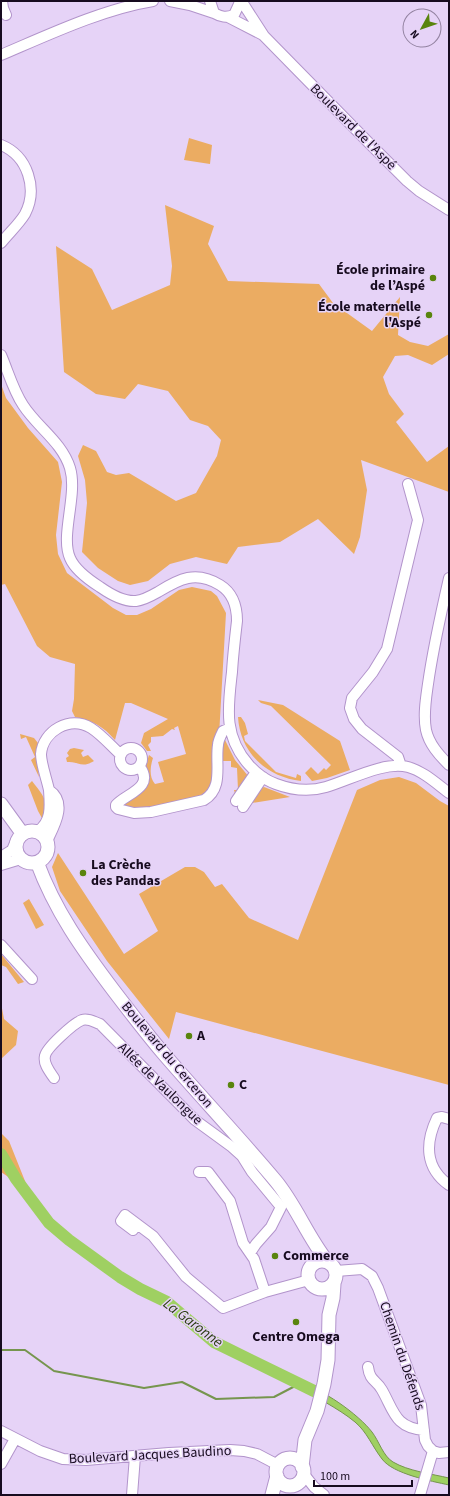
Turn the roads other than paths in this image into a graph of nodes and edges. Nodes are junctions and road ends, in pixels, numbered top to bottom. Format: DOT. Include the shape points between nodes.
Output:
graph roads {
  1 [pos="2,1"];
  2 [pos="153,1"];
  3 [pos="170,1"];
  4 [pos="210,1"];
  5 [pos="240,1"];
  6 [pos="194,3"];
  7 [pos="214,13"];
  8 [pos="6,15"];
  9 [pos="228,17"];
  10 [pos="264,36"];
  11 [pos="1,55"];
  12 [pos="1,145"];
  13 [pos="449,210"];
  14 [pos="1,243"];
  15 [pos="1,355"];
  16 [pos="408,484"];
  17 [pos="449,578"];
  18 [pos="230,728"];
  19 [pos="121,755"];
  20 [pos="449,765"];
  21 [pos="401,766"];
  22 [pos="140,767"];
  23 [pos="259,775"];
  24 [pos="449,793"];
  25 [pos="1,804"];
  26 [pos="240,804"];
  27 [pos="43,836"];
  28 [pos="19,837"];
  29 [pos="1,858"];
  30 [pos="20,859"];
  31 [pos="37,862"];
  32 [pos="1,865"];
  33 [pos="1,945"];
  34 [pos="32,979"];
  35 [pos="54,1078"];
  36 [pos="449,1119"];
  37 [pos="199,1172"];
  38 [pos="449,1185"];
  39 [pos="137,1224"];
  40 [pos="311,1238"];
  41 [pos="250,1253"];
  42 [pos="327,1261"];
  43 [pos="312,1265"];
  44 [pos="335,1277"];
  45 [pos="313,1284"];
  46 [pos="265,1292"];
  47 [pos="329,1315"];
  48 [pos="368,1367"];
  49 [pos="424,1430"];
  50 [pos="1,1431"];
  51 [pos="15,1440"];
  52 [pos="305,1440"];
  53 [pos="433,1450"];
  54 [pos="449,1452"];
  55 [pos="135,1456"];
  56 [pos="1,1464"];
  57 [pos="280,1467"];
  58 [pos="303,1470"];
  59 [pos="293,1485"];
  60 [pos="132,1495"];
  61 [pos="272,1495"];
  62 [pos="280,1495"];
  63 [pos="324,1495"];
  64 [pos="420,1495"];
  1 -- 8 [label="street"];
  2 -- 11 [label="street" via="103,14"];
  3 -- 6 [label="street, Boulevard de l'Aspé"];
  4 -- 7 [label="street"];
  5 -- 9 [label="street" via="234,15"];
  5 -- 10 [label="street, Boulevard de l'Aspé"];
  6 -- 7 [label="street, Boulevard de l'Aspé"];
  7 -- 9 [label="street, Boulevard de l'Aspé" via="220,17"];
  9 -- 10 [label="street, Boulevard de l'Aspé"];
  10 -- 13 [label="street, Boulevard de l'Aspé" via="407,181"];
  12 -- 14 [label="street" via="12,151 22,162 31,188 25,214"];
  15 -- 18 [label="street" via="22,404 58,446 70,468 72,484 67,541 69,557 78,570 111,594 127,600 145,599 178,580 196,577 219,584 234,601 237,621 228,705"];
  16 -- 21 [label="street" via="418,520 387,649 352,698 350,708 362,729 398,757"];
  17 -- 20 [label="street" via="433,648 424,721 431,744"];
  18 -- 22 [label="street" via="223,731 218,745 215,789 204,800 151,812 134,813 118,809 118,802 141,787 143,771"];
  18 -- 23 [label="street" via="242,757"];
  19 -- 22 [label="street" via="120,762 124,767 129,770"];
  19 -- 22 [label="street" via="131,748 137,750 142,754 143,761"];
  19 -- 27 [label="street" via="87,726 74,723 68,723 53,731 46,738 41,756 52,792 58,801 58,818"];
  21 -- 23 [label="street" via="379,769 311,790 282,786"];
  21 -- 24 [label="street" via="418,770"];
  23 -- 26 [label="street"];
  25 -- 28 [label="main road"];
  27 -- 28 [label="main road" via="33,830"];
  27 -- 31 [label="main road" via="48,851 42,860"];
  28 -- 29 [label="street" via="12,850"];
  28 -- 30 [label="main road" via="16,851"];
  30 -- 31 [label="main road" via="28,863"];
  30 -- 32 [label="street"];
  31 -- 40 [label="main road, Boulevard du Cerceron" via="60,913 100,972 161,1052 276,1182"];
  33 -- 34 [label="street"];
  35 -- 41 [label="street, Allée de Vaulongue" via="44,1057 54,1041 82,1020 89,1019 100,1024 195,1120 242,1156 281,1207 271,1227"];
  36 -- 38 [label="street" via="437,1118 430,1140 429,1155 434,1170"];
  37 -- 41 [label="street" via="208,1172 230,1201 243,1243"];
  39 -- 46 [label="street" via="153,1236 186,1277 223,1308"];
  40 -- 42 [label="main road, Boulevard du Cerceron"];
  40 -- 43 [label="main road, Boulevard du Cerceron"];
  41 -- 46 [label="street"];
  42 -- 43 [label="main road" via="319,1261"];
  42 -- 44 [label="main road" via="331,1263"];
  43 -- 45 [label="main road" via="308,1272"];
  44 -- 45 [label="main road" via="326,1288"];
  44 -- 47 [label="main road"];
  44 -- 49 [label="street, Chemin du Défends" via="357,1268 372,1276 418,1399"];
  45 -- 46 [label="street"];
  45 -- 47 [label="main road"];
  47 -- 52 [label="main road" via="328,1360 324,1384"];
  48 -- 49 [label="street" via="372,1379 381,1388 390,1407 402,1423"];
  49 -- 53 [label="street, Chemin du Défends" via="425,1440"];
  50 -- 51 [label="street, Boulevard Jacques Baudino"];
  51 -- 55 [label="street, Boulevard Jacques Baudino" via="63,1459"];
  51 -- 56 [label="street"];
  52 -- 57 [label="main road"];
  52 -- 58 [label="main road"];
  53 -- 54 [label="street" via="439,1453"];
  53 -- 64 [label="street"];
  55 -- 57 [label="street, Boulevard Jacques Baudino" via="244,1450"];
  55 -- 60 [label="street"];
  57 -- 58 [label="main road" via="294,1459"];
  57 -- 59 [label="main road" via="282,1483"];
  57 -- 61 [label="main road"];
  58 -- 59 [label="main road" via="300,1481"];
  58 -- 63 [label="street" via="314,1487"];
  59 -- 62 [label="main road"];
}
